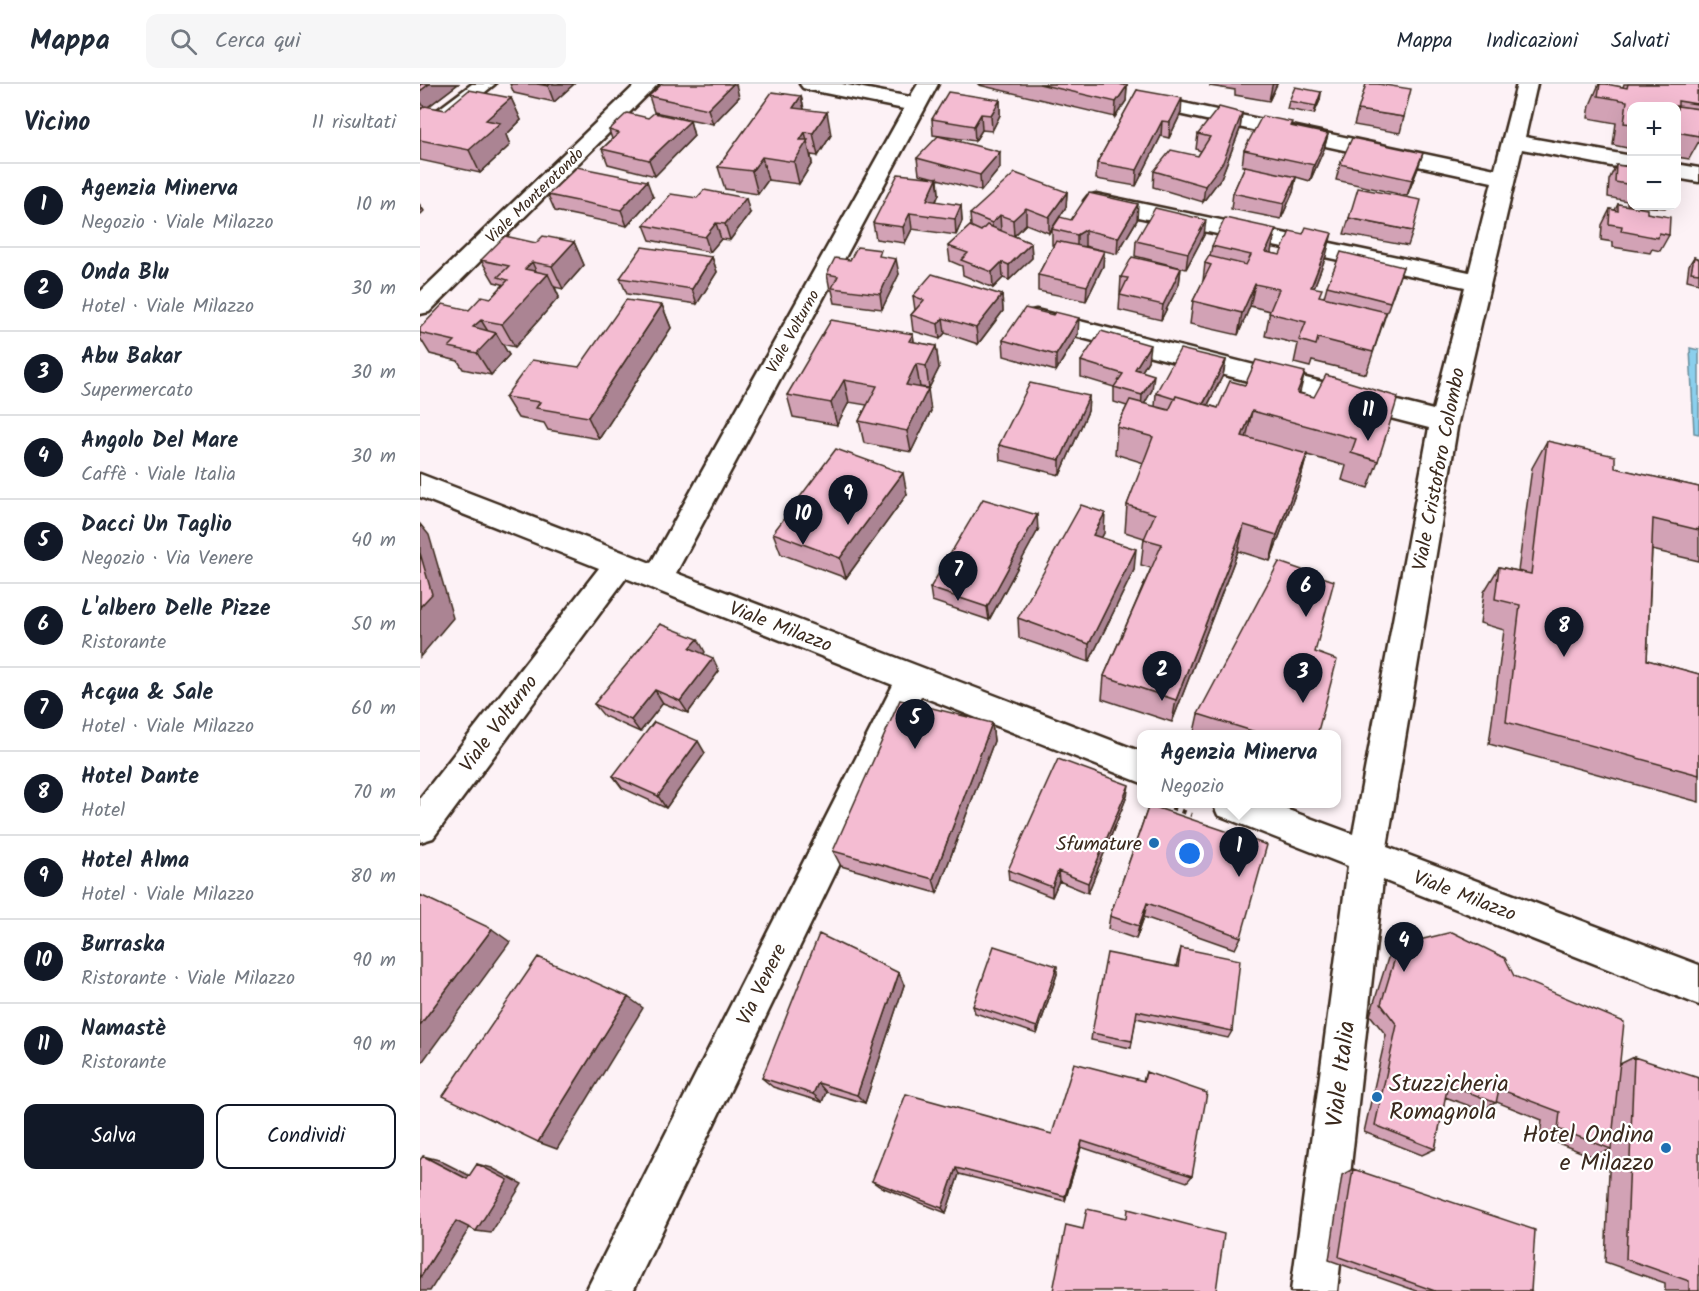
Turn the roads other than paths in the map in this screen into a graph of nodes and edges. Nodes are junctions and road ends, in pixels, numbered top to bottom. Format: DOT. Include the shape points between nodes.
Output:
graph roads {
  1 [pos="485,84"];
  2 [pos="648,84"];
  3 [pos="810,84"];
  4 [pos="1527,84"];
  5 [pos="922,95"];
  6 [pos="1155,103"];
  7 [pos="420,133"];
  8 [pos="1512,141"];
  9 [pos="1627,162"];
  10 [pos="1681,172"];
  11 [pos="1699,175"];
  12 [pos="1504,178"];
  13 [pos="1096,201"];
  14 [pos="1479,282"];
  15 [pos="420,306"];
  16 [pos="1032,317"];
  17 [pos="1444,422"];
  18 [pos="420,485"];
  19 [pos="620,563"];
  20 [pos="658,578"];
  21 [pos="914,678"];
  22 [pos="1137,766"];
  23 [pos="1241,808"];
  24 [pos="420,826"];
  25 [pos="1366,857"];
  26 [pos="1699,985"];
  27 [pos="609,1291"];
  28 [pos="1314,1291"];
  1 -- 7 [label="street"];
  2 -- 15 [label="street, Viale Monterotondo"];
  3 -- 5 [label="street"];
  4 -- 8 [label="street, Viale Cristoforo Colombo"];
  5 -- 20 [label="street, Viale Volturno"];
  6 -- 12 [label="street"];
  8 -- 9 [label="street"];
  8 -- 12 [label="street, Viale Cristoforo Colombo"];
  10 -- 11 [label="street"];
  12 -- 14 [label="street, Viale Cristoforo Colombo"];
  13 -- 14 [label="street"];
  14 -- 17 [label="street, Viale Cristoforo Colombo"];
  16 -- 17 [label="street"];
  17 -- 25 [label="street, Viale Cristoforo Colombo"];
  18 -- 19 [label="street, Viale Milazzo"];
  19 -- 20 [label="street, Viale Milazzo"];
  19 -- 24 [label="street, Viale Volturno"];
  20 -- 21 [label="street, Viale Milazzo"];
  21 -- 22 [label="street, Viale Milazzo"];
  21 -- 27 [label="street, Via Venere"];
  23 -- 25 [label="street, Viale Milazzo"];
  25 -- 26 [label="street, Viale Milazzo"];
  25 -- 28 [label="street, Viale Italia"];
}
